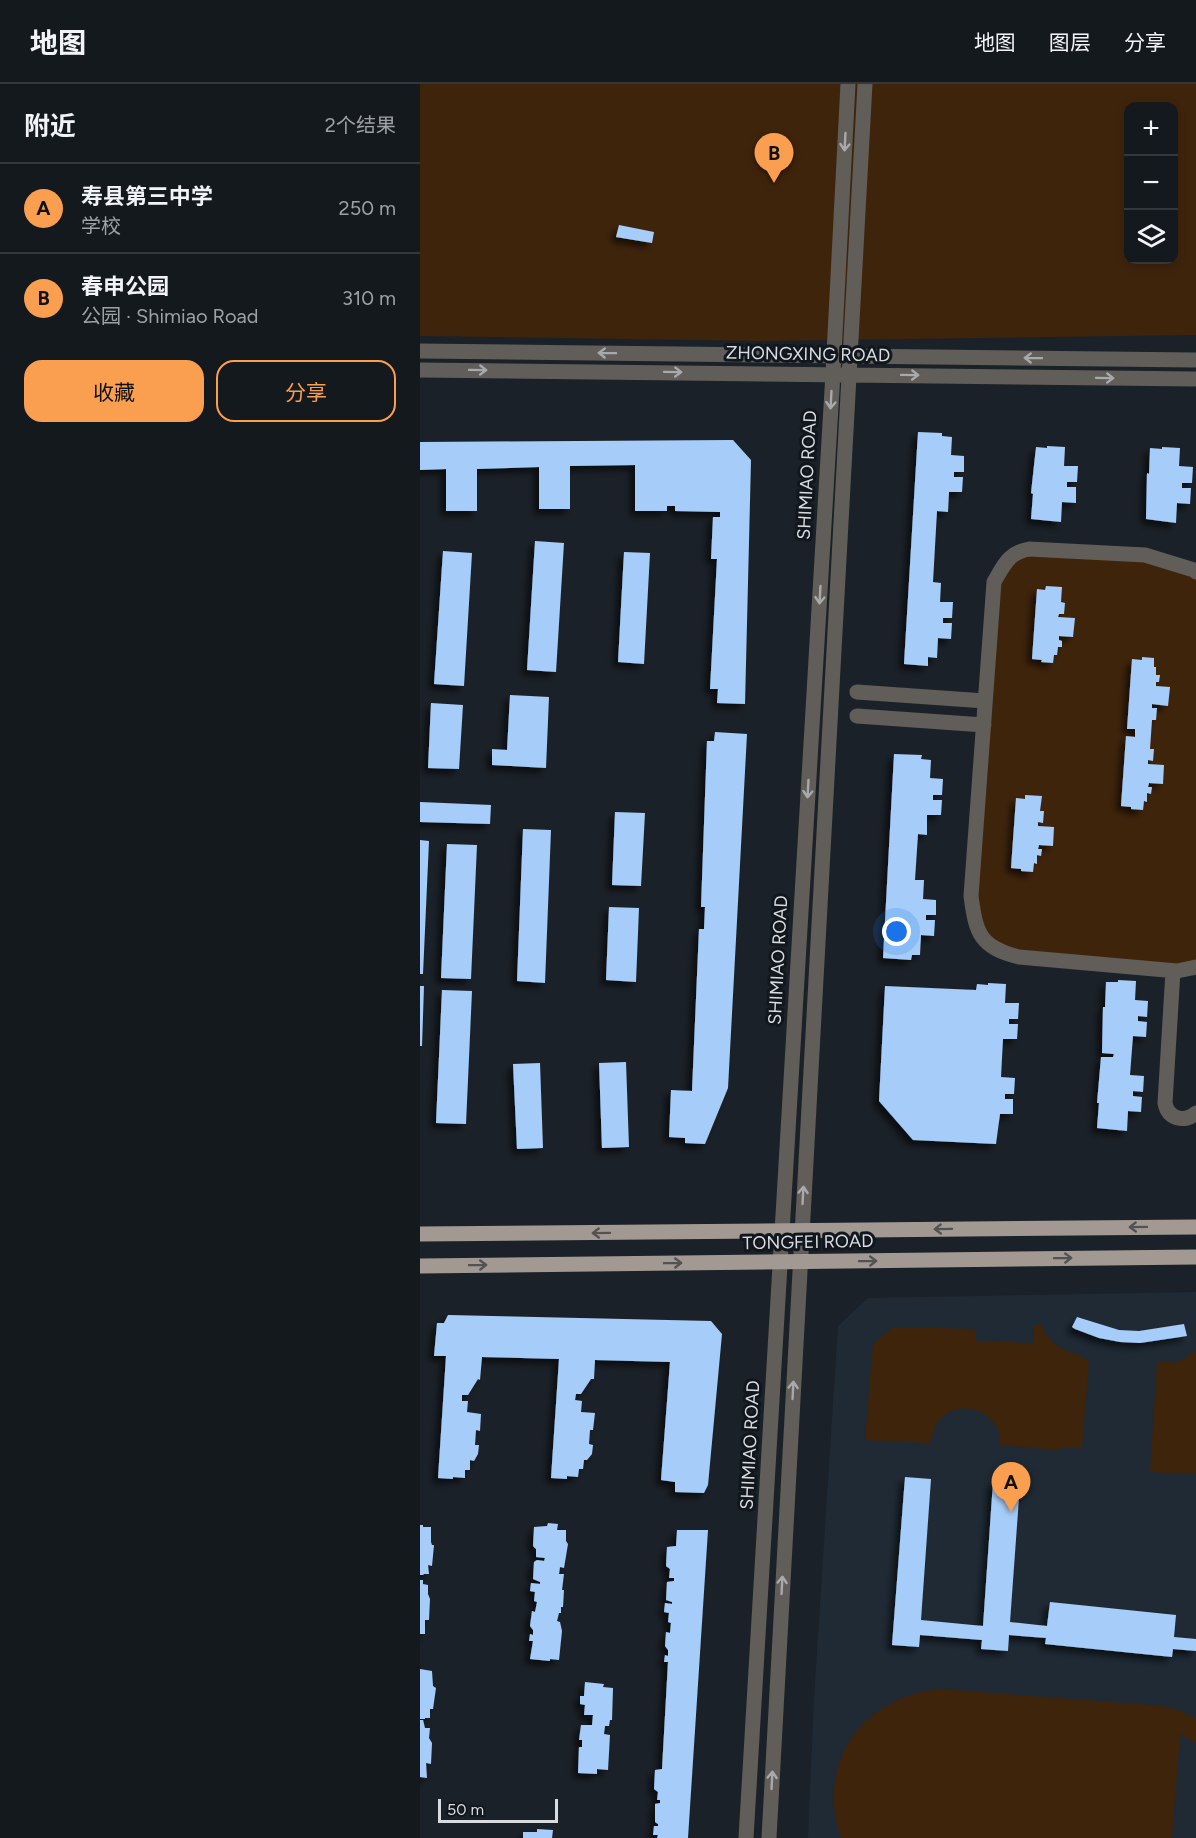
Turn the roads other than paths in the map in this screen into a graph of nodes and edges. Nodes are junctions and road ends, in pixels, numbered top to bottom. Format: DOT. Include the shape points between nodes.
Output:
graph roads {
  1 [pos="848,84"];
  2 [pos="865,84"];
  3 [pos="420,351"];
  4 [pos="850,356"];
  5 [pos="1196,360"];
  6 [pos="420,370"];
  7 [pos="833,373"];
  8 [pos="850,374"];
  9 [pos="1196,379"];
  10 [pos="1196,573"];
  11 [pos="857,692"];
  12 [pos="986,701"];
  13 [pos="857,716"];
  14 [pos="984,725"];
  15 [pos="1196,967"];
  16 [pos="1173,971"];
  17 [pos="1196,1113"];
  18 [pos="1196,1227"];
  19 [pos="801,1230"];
  20 [pos="781,1231"];
  21 [pos="420,1234"];
  22 [pos="1196,1257"];
  23 [pos="780,1262"];
  24 [pos="800,1262"];
  25 [pos="420,1266"];
  26 [pos="746,1838"];
  27 [pos="769,1838"];
  1 -- 7 [label="street, SHIMIAO ROAD, one-way"];
  2 -- 4 [label="street, SHIMIAO ROAD"];
  4 -- 3 [label="street, ZHONGXING ROAD, one-way"];
  5 -- 4 [label="street, ZHONGXING ROAD, one-way"];
  4 -- 8 [label="street, SHIMIAO ROAD"];
  6 -- 7 [label="street, ZHONGXING ROAD, one-way"];
  7 -- 8 [label="street, ZHONGXING ROAD"];
  7 -- 20 [label="street, SHIMIAO ROAD, one-way"];
  8 -- 9 [label="street, ZHONGXING ROAD, one-way"];
  19 -- 8 [label="street, SHIMIAO ROAD, one-way"];
  10 -- 12 [label="street" via="1145,555 1029,549 1016,552 994,582"];
  11 -- 12 [label="street"];
  12 -- 14 [label="street"];
  13 -- 14 [label="street"];
  14 -- 16 [label="street" via="971,896 983,940 999,952 1019,957"];
  15 -- 16 [label="street"];
  16 -- 17 [label="street" via="1164,1103 1174,1117"];
  18 -- 19 [label="main road, TONGFEI ROAD, one-way"];
  19 -- 20 [label="main road, TONGFEI ROAD"];
  19 -- 24 [label="street, SHIMIAO ROAD"];
  20 -- 21 [label="main road, TONGFEI ROAD, one-way"];
  20 -- 23 [label="street, SHIMIAO ROAD"];
  24 -- 22 [label="main road, TONGFEI ROAD, one-way"];
  23 -- 24 [label="main road, TONGFEI ROAD"];
  25 -- 23 [label="main road, TONGFEI ROAD, one-way"];
  23 -- 26 [label="street, SHIMIAO ROAD"];
  27 -- 24 [label="street, SHIMIAO ROAD, one-way"];
}
